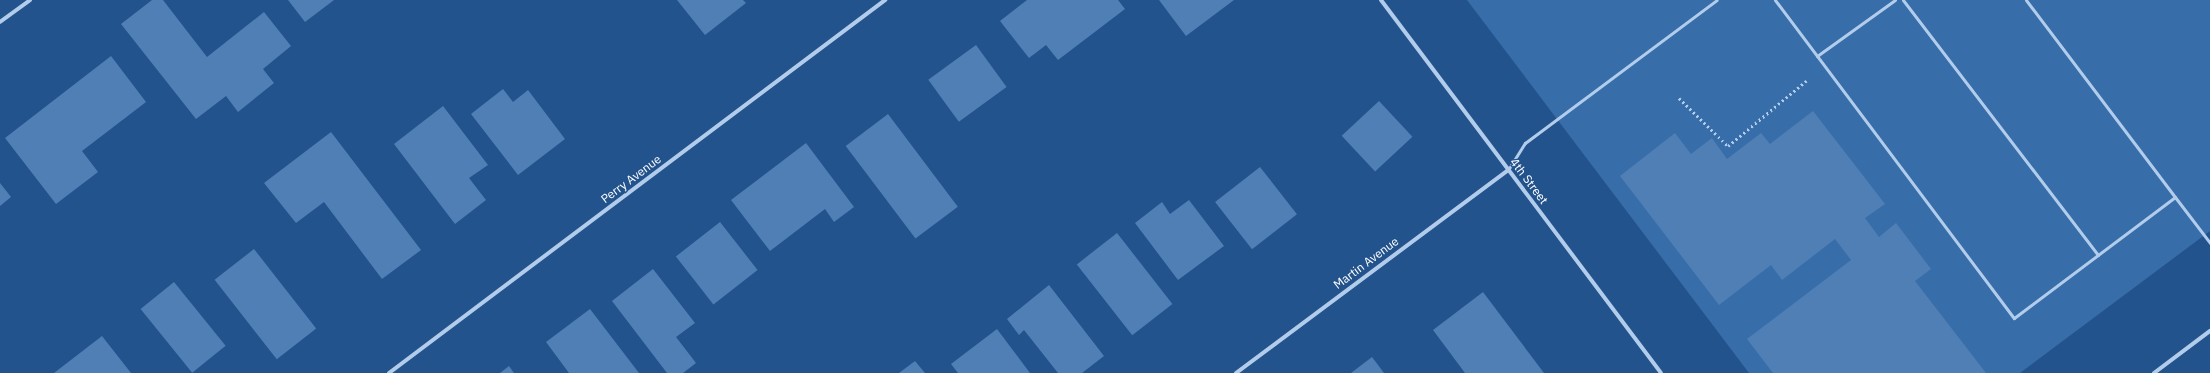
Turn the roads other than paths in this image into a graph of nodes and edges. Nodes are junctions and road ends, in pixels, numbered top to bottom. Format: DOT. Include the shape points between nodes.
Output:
graph roads {
  1 [pos="30,0"];
  2 [pos="885,0"];
  3 [pos="1381,0"];
  4 [pos="1717,0"];
  5 [pos="1775,0"];
  6 [pos="1895,0"];
  7 [pos="1903,0"];
  8 [pos="2026,0"];
  9 [pos="0,22"];
  10 [pos="1817,56"];
  11 [pos="1508,170"];
  12 [pos="2175,197"];
  13 [pos="2210,243"];
  14 [pos="2098,255"];
  15 [pos="2210,331"];
  16 [pos="389,373"];
  17 [pos="1236,373"];
  18 [pos="1661,373"];
  19 [pos="2154,373"];
  1 -- 9 [label="street"];
  2 -- 16 [label="street, Perry Avenue"];
  3 -- 11 [label="street, 4th Street"];
  4 -- 11 [label="lane" via="1525,143"];
  5 -- 10 [label="lane"];
  6 -- 10 [label="lane"];
  7 -- 14 [label="lane"];
  8 -- 12 [label="lane"];
  10 -- 14 [label="lane" via="2014,318"];
  11 -- 17 [label="street, Martin Avenue"];
  11 -- 18 [label="street, 4th Street"];
  12 -- 13 [label="lane"];
  12 -- 14 [label="lane"];
  15 -- 19 [label="street"];
}
